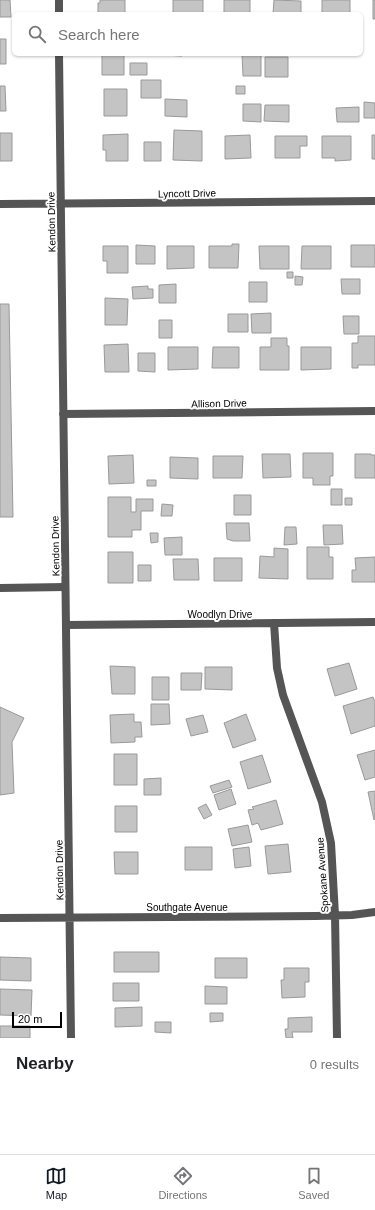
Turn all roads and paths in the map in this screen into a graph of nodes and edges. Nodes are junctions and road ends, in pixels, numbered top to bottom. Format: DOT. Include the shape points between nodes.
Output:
graph roads {
  1 [pos="59,0"];
  2 [pos="59,12"];
  3 [pos="59,56"];
  4 [pos="375,201"];
  5 [pos="0,204"];
  6 [pos="60,204"];
  7 [pos="375,411"];
  8 [pos="63,414"];
  9 [pos="65,587"];
  10 [pos="0,588"];
  11 [pos="375,622"];
  12 [pos="274,623"];
  13 [pos="66,625"];
  14 [pos="375,912"];
  15 [pos="335,915"];
  16 [pos="0,918"];
  17 [pos="69,918"];
  18 [pos="70,1038"];
  19 [pos="336,1038"];
  1 -- 2 [label="street"];
  3 -- 6 [label="street, Kendon Drive"];
  4 -- 6 [label="street, Lyncott Drive"];
  5 -- 6 [label="street, Lyncott Drive"];
  6 -- 8 [label="street, Kendon Drive"];
  7 -- 8 [label="street, Allison Drive"];
  8 -- 9 [label="street, Kendon Drive"];
  9 -- 10 [label="street"];
  9 -- 13 [label="street, Kendon Drive"];
  11 -- 12 [label="street, Woodlyn Drive"];
  12 -- 13 [label="street, Woodlyn Drive"];
  12 -- 15 [label="street, Spokane Avenue" via="277,668 283,695 322,802 330,836"];
  13 -- 17 [label="street, Kendon Drive"];
  14 -- 15 [label="street, Southgate Avenue"];
  15 -- 17 [label="street, Southgate Avenue"];
  15 -- 19 [label="street, Spokane Avenue"];
  16 -- 17 [label="street, Southgate Avenue"];
  17 -- 18 [label="street, Kendon Drive"];
}
